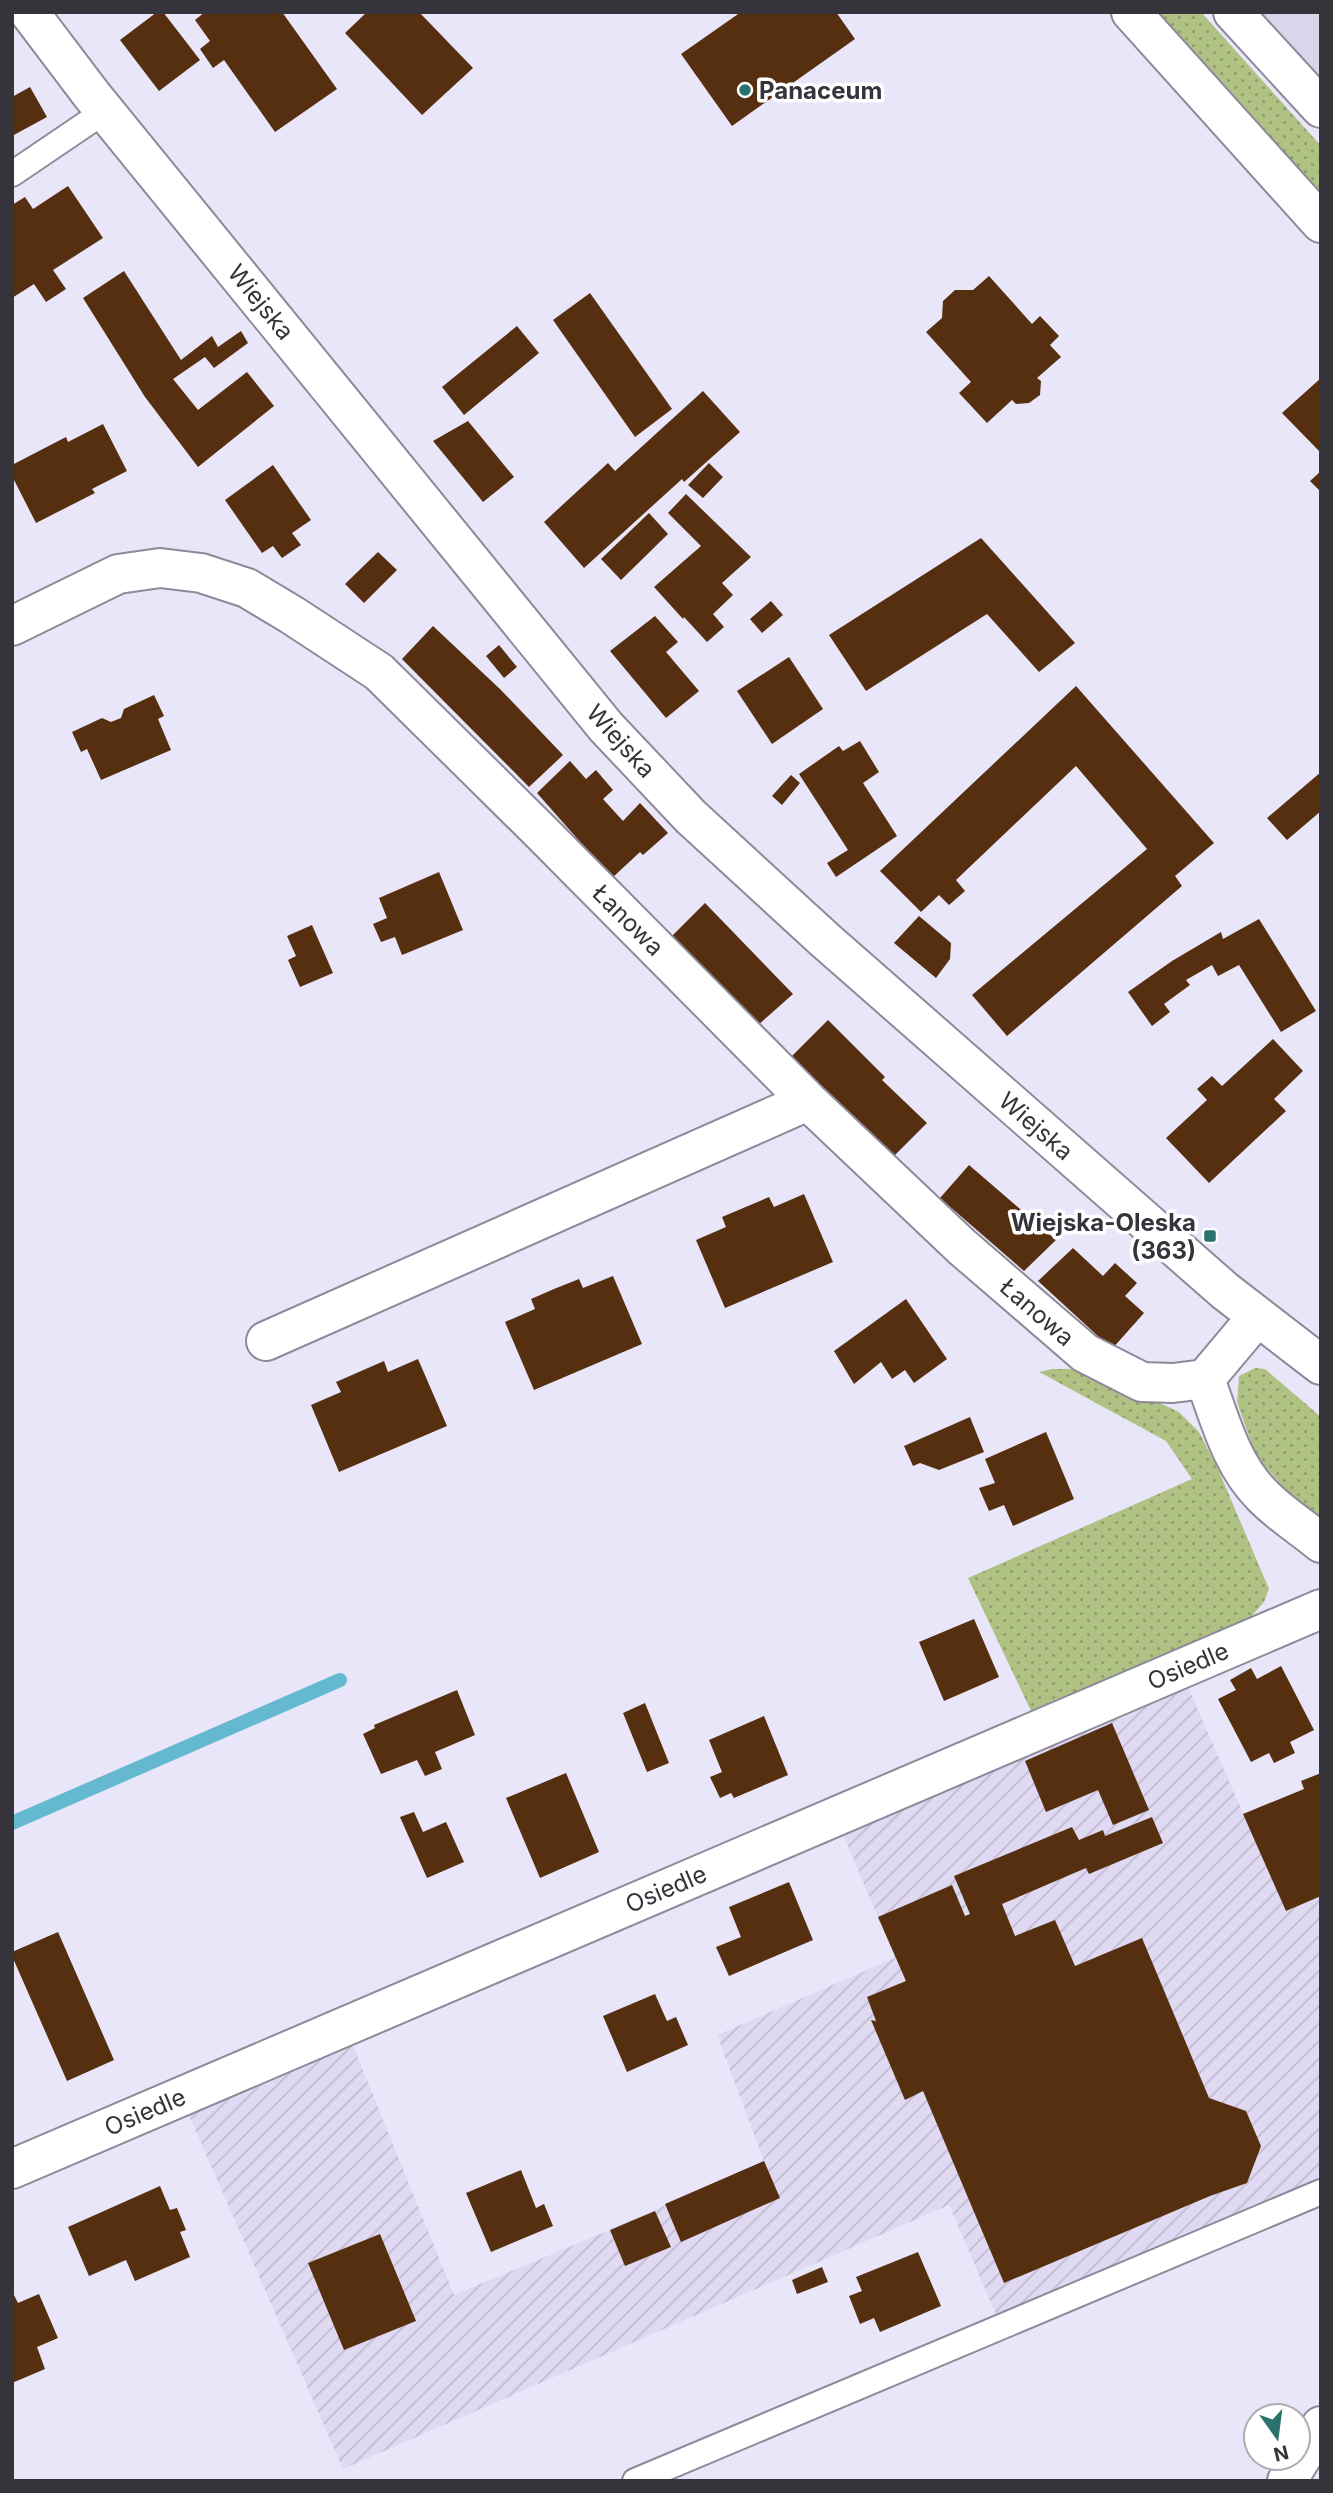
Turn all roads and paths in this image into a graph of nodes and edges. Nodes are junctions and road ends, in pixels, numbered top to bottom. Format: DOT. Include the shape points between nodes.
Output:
graph roads {
  1 [pos="29,12"];
  2 [pos="1131,12"];
  3 [pos="1233,12"];
  4 [pos="1321,108"];
  5 [pos="105,111"];
  6 [pos="12,174"];
  7 [pos="1321,223"];
  8 [pos="12,626"];
  9 [pos="808,1101"];
  10 [pos="1257,1317"];
  11 [pos="265,1341"];
  12 [pos="1321,1365"];
  13 [pos="1205,1379"];
  14 [pos="1321,1543"];
  15 [pos="1321,1609"];
  16 [pos="12,2169"];
  17 [pos="1321,2192"];
  18 [pos="1321,2426"];
  19 [pos="635,2481"];
  20 [pos="1287,2481"];
  1 -- 5 [label="street, Wiejska"];
  2 -- 7 [label="street"];
  3 -- 4 [label="street"];
  5 -- 6 [label="lane"];
  5 -- 10 [label="street, Wiejska" via="606,727 691,817"];
  8 -- 9 [label="street, Łanowa" via="118,574 160,568 201,573 252,590 379,672"];
  9 -- 11 [label="street"];
  9 -- 13 [label="street, Łanowa" via="962,1247 1085,1353 1142,1382"];
  10 -- 12 [label="street, Wiejska"];
  10 -- 13 [label="street"];
  13 -- 14 [label="street" via="1231,1450 1244,1471 1261,1494"];
  15 -- 16 [label="street, Osiedle"];
  17 -- 19 [label="lane"];
  18 -- 20 [label="street"];
}
